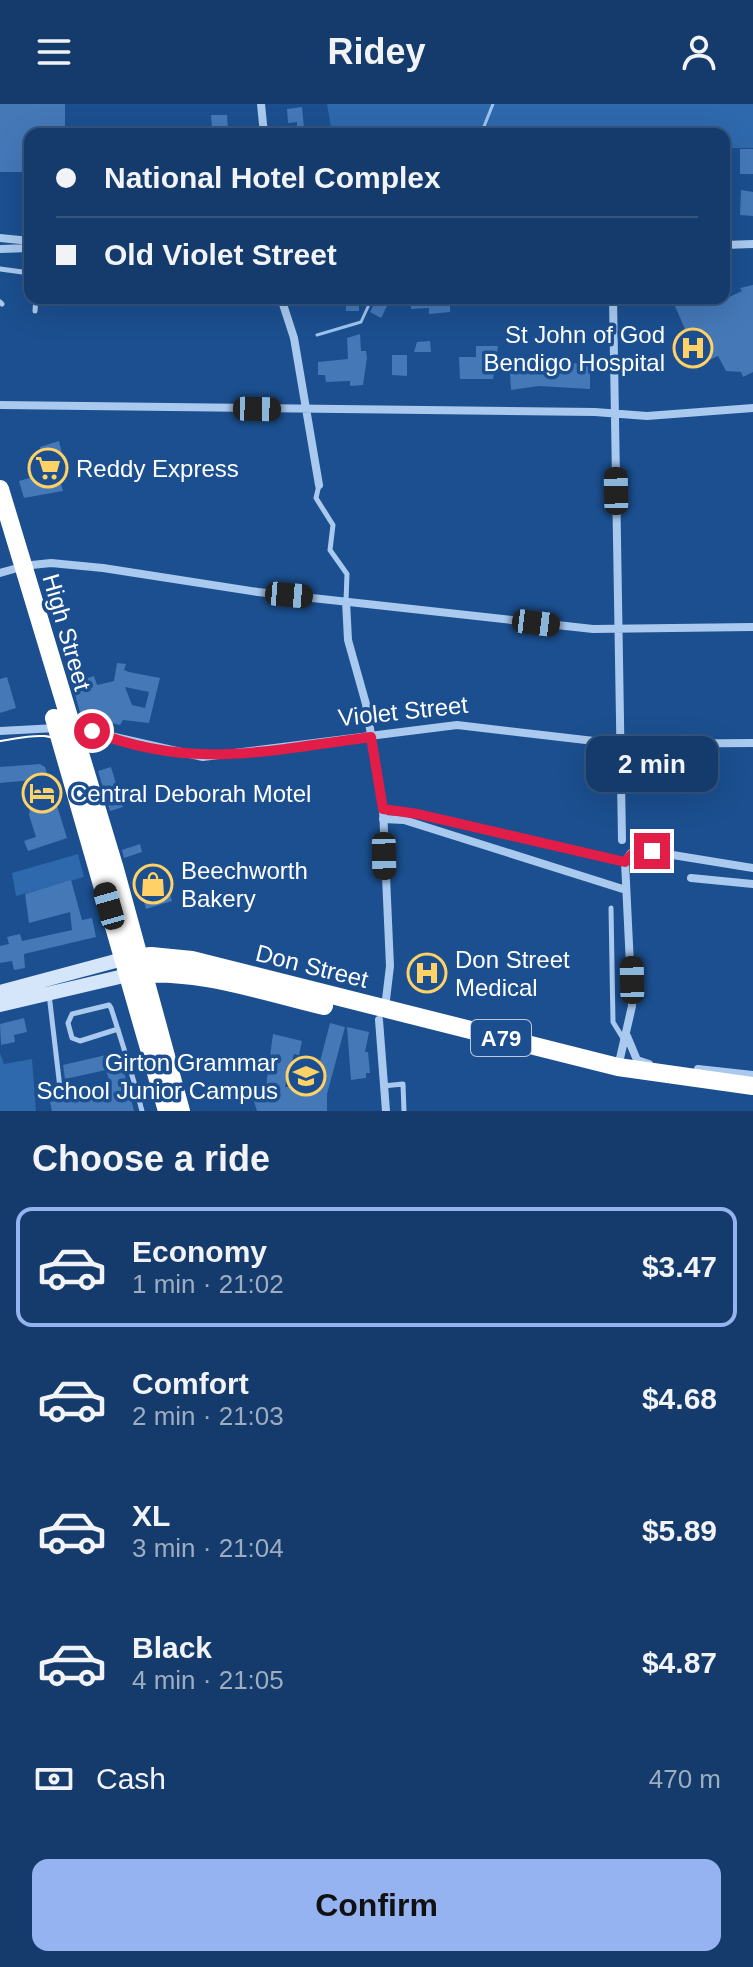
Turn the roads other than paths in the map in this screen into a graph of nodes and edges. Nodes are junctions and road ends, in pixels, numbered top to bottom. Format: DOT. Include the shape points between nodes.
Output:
graph roads {
  1 [pos="261,104"];
  2 [pos="263,128"];
  3 [pos="0,238"];
  4 [pos="24,240"];
  5 [pos="753,244"];
  6 [pos="730,245"];
  7 [pos="24,248"];
  8 [pos="0,249"];
  9 [pos="0,269"];
  10 [pos="24,272"];
  11 [pos="36,304"];
  12 [pos="283,304"];
  13 [pos="613,304"];
  14 [pos="35,311"];
  15 [pos="0,405"];
  16 [pos="753,408"];
  17 [pos="308,410"];
  18 [pos="615,414"];
  19 [pos="319,485"];
  20 [pos="0,489"];
  21 [pos="0,524"];
  22 [pos="12,569"];
  23 [pos="346,601"];
  24 [pos="753,627"];
  25 [pos="619,630"];
  26 [pos="0,731"];
  27 [pos="66,737"];
  28 [pos="371,737"];
  29 [pos="108,738"];
  30 [pos="753,743"];
  31 [pos="620,744"];
  32 [pos="383,814"];
  33 [pos="622,840"];
  34 [pos="625,862"];
  35 [pos="753,868"];
  36 [pos="691,878"];
  37 [pos="753,884"];
  38 [pos="626,890"];
  39 [pos="611,908"];
  40 [pos="134,966"];
  41 [pos="0,992"];
  42 [pos="48,993"];
  43 [pos="0,1005"];
  44 [pos="383,1017"];
  45 [pos="118,1029"];
  46 [pos="626,1038"];
  47 [pos="618,1067"];
  48 [pos="753,1075"];
  49 [pos="382,1086"];
  50 [pos="753,1086"];
  51 [pos="60,1088"];
  52 [pos="753,1097"];
  53 [pos="142,1111"];
  54 [pos="167,1111"];
  55 [pos="181,1111"];
  56 [pos="386,1111"];
  57 [pos="404,1111"];
  1 -- 2 [label="street"];
  3 -- 4 [label="street"];
  5 -- 6 [label="street"];
  7 -- 8 [label="street"];
  9 -- 10 [label="lane"];
  11 -- 14 [label="lane"];
  12 -- 17 [label="street"];
  13 -- 18 [label="street"];
  15 -- 17 [label="street"];
  16 -- 18 [label="street"];
  17 -- 18 [label="street"];
  17 -- 19 [label="street"];
  18 -- 25 [label="street"];
  19 -- 23 [label="lane" via="316,498 333,523 330,550 347,577"];
  20 -- 22 [label="highway, High Street"];
  21 -- 22 [label="highway, High Street"];
  22 -- 23 [label="street" via="42,563 90,567"];
  22 -- 27 [label="highway, High Street"];
  23 -- 25 [label="street"];
  23 -- 28 [label="street" via="348,640"];
  24 -- 25 [label="street"];
  25 -- 31 [label="street"];
  26 -- 27 [label="street, Violet Street"];
  27 -- 29 [label="street, Violet Street"];
  27 -- 29 [label="street, Violet Street" via="92,731"];
  27 -- 40 [label="highway, High Street"];
  28 -- 29 [label="street, Violet Street" via="215,757"];
  28 -- 31 [label="street, Violet Street" via="469,725"];
  28 -- 32 [label="street"];
  30 -- 31 [label="street, Violet Street"];
  31 -- 33 [label="street"];
  32 -- 34 [label="street" via="418,814"];
  32 -- 38 [label="street"];
  32 -- 44 [label="street" via="390,966"];
  34 -- 35 [label="street" via="642,850"];
  34 -- 38 [label="street"];
  36 -- 37 [label="street"];
  38 -- 46 [label="street" via="632,998"];
  39 -- 46 [label="lane" via="613,1022"];
  40 -- 41 [label="main road"];
  40 -- 42 [label="main road"];
  40 -- 44 [label="highway, Don Street / A79" via="351,1006"];
  40 -- 54 [label="highway, High Street"];
  40 -- 55 [label="highway, High Street"];
  42 -- 43 [label="main road"];
  42 -- 51 [label="lane"];
  44 -- 47 [label="highway, Don Street / A79"];
  44 -- 49 [label="street"];
  44 -- 52 [label="highway, Don Street / A79" via="629,1082"];
  45 -- 45 [label="lane" via="107,1004 72,1014 68,1023 76,1041"];
  45 -- 53 [label="lane"];
  46 -- 47 [label="street"];
  46 -- 48 [label="street" via="642,1063"];
  47 -- 50 [label="highway, Don Street / A79"];
  49 -- 56 [label="street"];
  49 -- 57 [label="lane" via="403,1084"];
}
